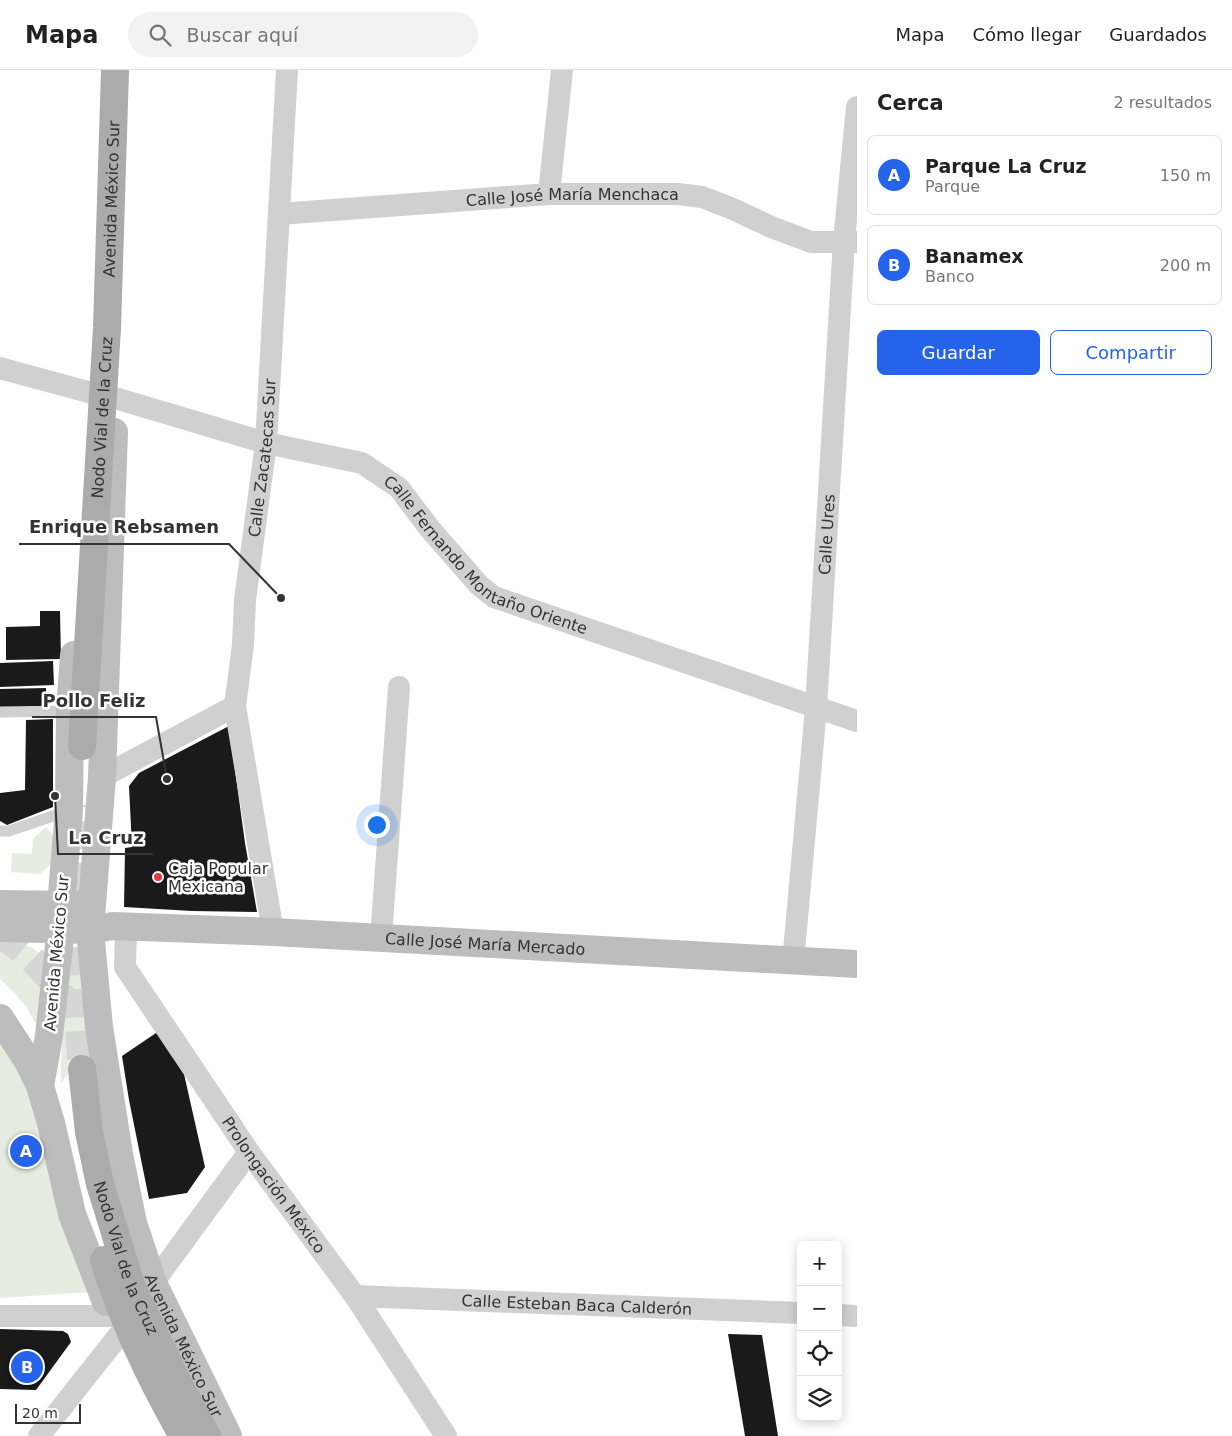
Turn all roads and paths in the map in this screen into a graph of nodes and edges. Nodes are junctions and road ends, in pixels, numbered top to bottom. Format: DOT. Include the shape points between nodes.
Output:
graph roads {
  1 [pos="115,70"];
  2 [pos="287,70"];
  3 [pos="562,70"];
  4 [pos="857,107"];
  5 [pos="549,194"];
  6 [pos="279,214"];
  7 [pos="851,242"];
  8 [pos="107,328"];
  9 [pos="0,368"];
  10 [pos="103,395"];
  11 [pos="266,443"];
  12 [pos="399,687"];
  13 [pos="235,706"];
  14 [pos="816,708"];
  15 [pos="70,711"];
  16 [pos="0,712"];
  17 [pos="857,721"];
  18 [pos="82,746"];
  19 [pos="102,778"];
  20 [pos="69,810"];
  21 [pos="0,831"];
  22 [pos="0,904"];
  23 [pos="61,916"];
  24 [pos="105,922"];
  25 [pos="0,928"];
  26 [pos="273,932"];
  27 [pos="381,938"];
  28 [pos="793,962"];
  29 [pos="857,964"];
  30 [pos="0,1018"];
  31 [pos="40,1086"];
  32 [pos="249,1152"];
  33 [pos="153,1283"];
  34 [pos="355,1296"];
  35 [pos="797,1313"];
  36 [pos="842,1315"];
  37 [pos="0,1316"];
  38 [pos="857,1316"];
  39 [pos="115,1325"];
  40 [pos="39,1436"];
  41 [pos="169,1436"];
  42 [pos="183,1436"];
  43 [pos="207,1436"];
  44 [pos="228,1436"];
  45 [pos="446,1436"];
  1 -- 8 [label="main road, Avenida México Sur"];
  2 -- 6 [label="street, Calle Zacatecas Sur"];
  3 -- 5 [label="street"];
  4 -- 7 [label="street, Calle Ures"];
  5 -- 6 [label="street, Calle José María Menchaca"];
  5 -- 7 [label="street, Calle José María Menchaca" via="702,196 771,228 811,242"];
  6 -- 11 [label="street, Calle Zacatecas Sur"];
  7 -- 14 [label="street, Calle Ures"];
  8 -- 10 [label="main road, Avenida México Sur"];
  8 -- 18 [label="main road, Nodo Vial de la Cruz"];
  9 -- 10 [label="street, Calle Fernando Montaño Oriente"];
  10 -- 11 [label="street, Calle Fernando Montaño Oriente"];
  10 -- 15 [label="main road, Avenida México Sur"];
  10 -- 19 [label="main road, Avenida México Sur"];
  11 -- 13 [label="street, Calle Zacatecas Sur"];
  11 -- 14 [label="street, Calle Fernando Montaño Oriente" via="362,463 399,488 430,529 494,597"];
  12 -- 27 [label="street"];
  13 -- 19 [label="street"];
  13 -- 26 [label="street, Calle Zacatecas Sur"];
  14 -- 17 [label="street, Calle Fernando Montaño Oriente"];
  14 -- 28 [label="street, Calle Ures"];
  15 -- 16 [label="lane"];
  15 -- 20 [label="main road, Avenida México Sur"];
  19 -- 24 [label="main road, Avenida México Sur"];
  20 -- 21 [label="lane" via="9,831"];
  20 -- 23 [label="main road, Avenida México Sur"];
  22 -- 23 [label="main road"];
  23 -- 24 [label="main road, Calle José María Mercado"];
  23 -- 25 [label="main road"];
  23 -- 31 [label="main road, Avenida México Sur"];
  24 -- 26 [label="main road, Calle José María Mercado"];
  24 -- 32 [label="street, Prolongación México" via="125,968"];
  24 -- 33 [label="main road, Avenida México Sur" via="99,1027 133,1223"];
  26 -- 27 [label="main road, Calle José María Mercado"];
  27 -- 28 [label="main road, Calle José María Mercado"];
  28 -- 29 [label="main road, Calle José María Mercado"];
  30 -- 31 [label="main road"];
  31 -- 39 [label="main road, Avenida México Sur" via="72,1214"];
  32 -- 33 [label="street"];
  32 -- 34 [label="street, Prolongación México"];
  33 -- 44 [label="main road, Avenida México Sur"];
  34 -- 35 [label="street, Calle Esteban Baca Calderón"];
  34 -- 45 [label="street, Prolongación México"];
  36 -- 38 [label="street"];
  37 -- 39 [label="street"];
  39 -- 40 [label="street"];
  39 -- 41 [label="main road, Avenida México Sur"];
  42 -- 43 [label="main road, Nodo Vial de la Cruz" via="158,1392 116,1300 86,1200 75,1142 76,1072 100,1184 131,1285"];
}
